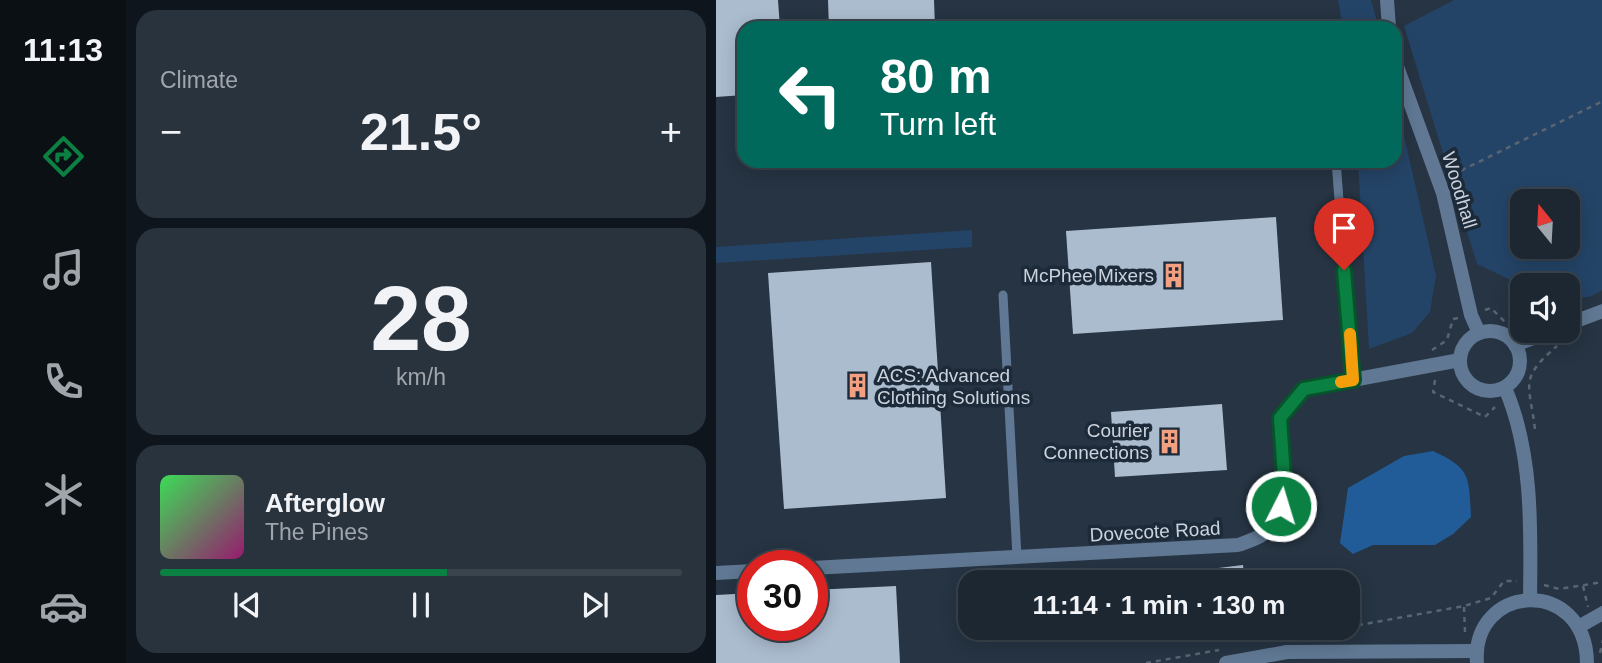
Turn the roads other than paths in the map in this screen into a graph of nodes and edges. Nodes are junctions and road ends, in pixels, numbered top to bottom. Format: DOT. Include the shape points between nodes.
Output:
graph roads {
  1 [pos="1387,0"];
  2 [pos="1388,21"];
  3 [pos="1402,80"];
  4 [pos="1337,168"];
  5 [pos="1003,295"];
  6 [pos="1602,311"];
  7 [pos="1580,324"];
  8 [pos="1479,333"];
  9 [pos="1520,343"];
  10 [pos="1515,345"];
  11 [pos="1460,360"];
  12 [pos="1353,380"];
  13 [pos="1507,393"];
  14 [pos="1017,557"];
  15 [pos="828,567"];
  16 [pos="737,572"];
  17 [pos="716,573"];
  18 [pos="1530,600"];
  19 [pos="1602,613"];
  20 [pos="1580,626"];
  21 [pos="1477,657"];
  22 [pos="1226,663"];
  23 [pos="1587,663"];
  1 -- 2 [label="street"];
  3 -- 8 [label="street, Woodhall" via="1439,181"];
  4 -- 12 [label="lane"];
  5 -- 14 [label="lane"];
  6 -- 7 [label="street"];
  8 -- 10 [label="street" via="1501,333"];
  8 -- 11 [label="street" via="1467,341"];
  9 -- 10 [label="street"];
  10 -- 13 [label="street" via="1520,362"];
  11 -- 12 [label="street, Dovecote Road"];
  11 -- 13 [label="street" via="1471,385"];
  12 -- 14 [label="street, Dovecote Road" via="1304,389 1280,418 1285,491 1277,520 1262,535 1238,545"];
  13 -- 18 [label="street" via="1515,411 1525,467"];
  14 -- 15 [label="street, Dovecote Road"];
  16 -- 17 [label="street"];
  18 -- 20 [label="street" via="1559,606"];
  18 -- 21 [label="street" via="1514,602 1494,615 1480,635"];
  19 -- 20 [label="street"];
  20 -- 23 [label="street"];
  21 -- 22 [label="street" via="1461,652 1287,652"];
}
